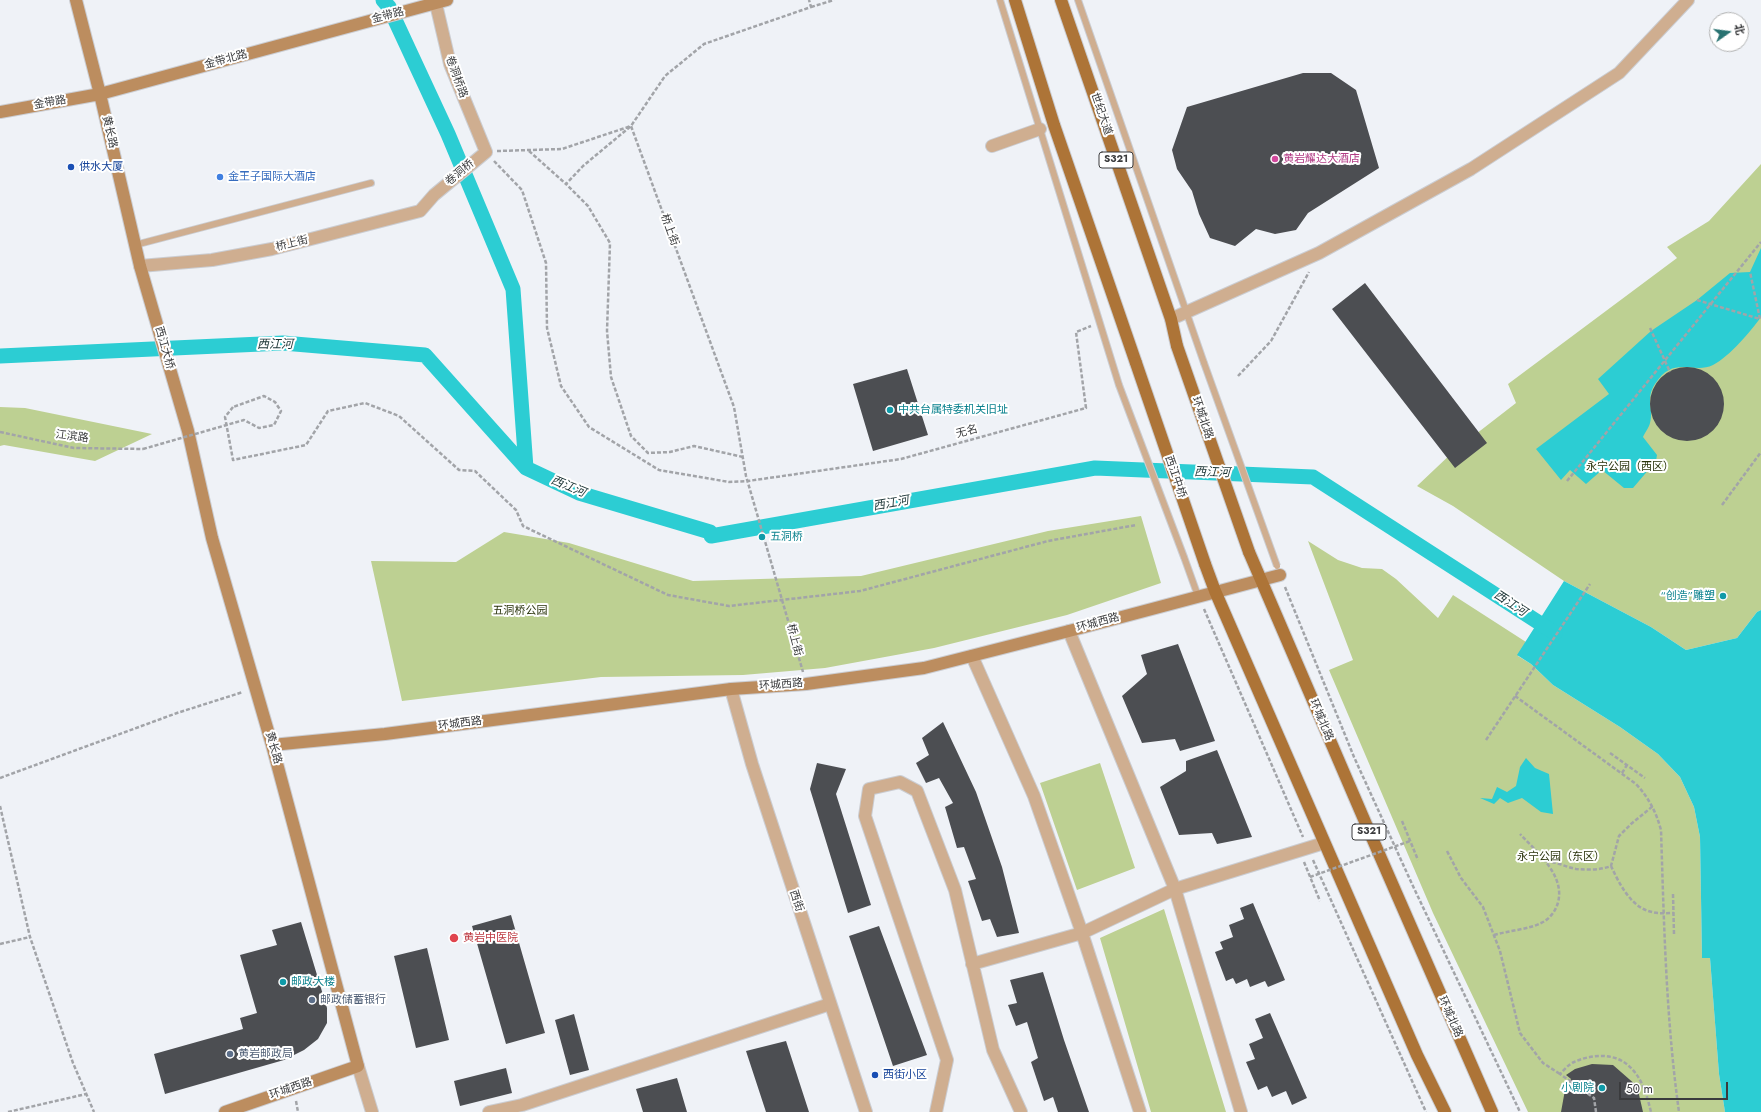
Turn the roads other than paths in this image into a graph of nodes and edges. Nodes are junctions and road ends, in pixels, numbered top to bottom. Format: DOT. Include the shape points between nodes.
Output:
graph roads {
  1 [pos="76,0"];
  2 [pos="1000,0"];
  3 [pos="1015,0"];
  4 [pos="1061,0"];
  5 [pos="1078,0"];
  6 [pos="1688,0"];
  7 [pos="439,1"];
  8 [pos="352,26"];
  9 [pos="100,94"];
  10 [pos="0,112"];
  11 [pos="1040,128"];
  12 [pos="992,146"];
  13 [pos="486,152"];
  14 [pos="371,183"];
  15 [pos="434,195"];
  16 [pos="135,244"];
  17 [pos="140,266"];
  18 [pos="1187,312"];
  19 [pos="1171,319"];
  20 [pos="188,431"];
  21 [pos="1279,570"];
  22 [pos="1261,579"];
  23 [pos="1215,591"];
  24 [pos="1198,596"];
  25 [pos="1068,631"];
  26 [pos="972,656"];
  27 [pos="731,688"];
  28 [pos="272,745"];
  29 [pos="1324,844"];
  30 [pos="1175,889"];
  31 [pos="1082,933"];
  32 [pos="972,964"];
  33 [pos="830,1004"];
  34 [pos="358,1066"];
  35 [pos="523,1109"];
  36 [pos="225,1112"];
  37 [pos="372,1112"];
  38 [pos="489,1112"];
  39 [pos="866,1112"];
  40 [pos="936,1112"];
  41 [pos="1021,1112"];
  42 [pos="1140,1112"];
  43 [pos="1241,1112"];
  44 [pos="1445,1112"];
  45 [pos="1492,1112"];
  1 -- 9 [label="main road, 黄长路"];
  2 -- 11 [label="lane"];
  3 -- 23 [label="main road, 西江中桥, bridge" via="1117,312"];
  4 -- 19 [label="main road, 世纪大道 / S321"];
  5 -- 18 [label="lane"];
  6 -- 18 [label="street" via="1619,73 1471,169 1319,253"];
  7 -- 8 [label="main road, 金带路"];
  7 -- 13 [label="street, 卷洞桥路" via="450,64"];
  8 -- 9 [label="main road, 金带北路"];
  9 -- 10 [label="main road, 金带路"];
  9 -- 16 [label="main road, 黄长路"];
  11 -- 12 [label="street"];
  11 -- 24 [label="lane, bridge" via="1120,385"];
  13 -- 15 [label="street, 卷洞桥"];
  14 -- 16 [label="lane"];
  15 -- 17 [label="street, 桥上街" via="420,211 272,249 212,260"];
  16 -- 17 [label="main road, 黄长路"];
  17 -- 20 [label="main road, 西江大桥"];
  18 -- 19 [label="street"];
  18 -- 21 [label="lane, bridge"];
  19 -- 22 [label="main road, 环城北路 / S321, bridge" via="1177,346 1249,552"];
  20 -- 28 [label="main road, 黄长路" via="212,538"];
  21 -- 22 [label="main road, 环城西路"];
  22 -- 23 [label="main road, 环城西路"];
  22 -- 45 [label="main road, 环城北路 / S321"];
  23 -- 24 [label="main road, 环城西路"];
  23 -- 29 [label="main road"];
  24 -- 25 [label="main road, 环城西路"];
  25 -- 26 [label="main road, 环城西路"];
  25 -- 30 [label="street"];
  26 -- 27 [label="main road, 环城西路" via="924,668 806,684"];
  26 -- 31 [label="street" via="1034,796"];
  27 -- 28 [label="main road, 环城西路" via="385,734"];
  27 -- 33 [label="street, 西街" via="752,764"];
  28 -- 34 [label="main road, 黄长路"];
  29 -- 30 [label="street"];
  29 -- 44 [label="main road" via="1417,1055"];
  30 -- 31 [label="street"];
  30 -- 43 [label="street"];
  31 -- 32 [label="street"];
  31 -- 42 [label="street"];
  32 -- 40 [label="street" via="955,890 917,791 900,782 869,789 865,816 946,1060"];
  32 -- 41 [label="street" via="993,1050"];
  33 -- 35 [label="street"];
  33 -- 39 [label="street, 西街"];
  34 -- 36 [label="main road, 环城西路"];
  34 -- 37 [label="street"];
  35 -- 38 [label="street"];
}
